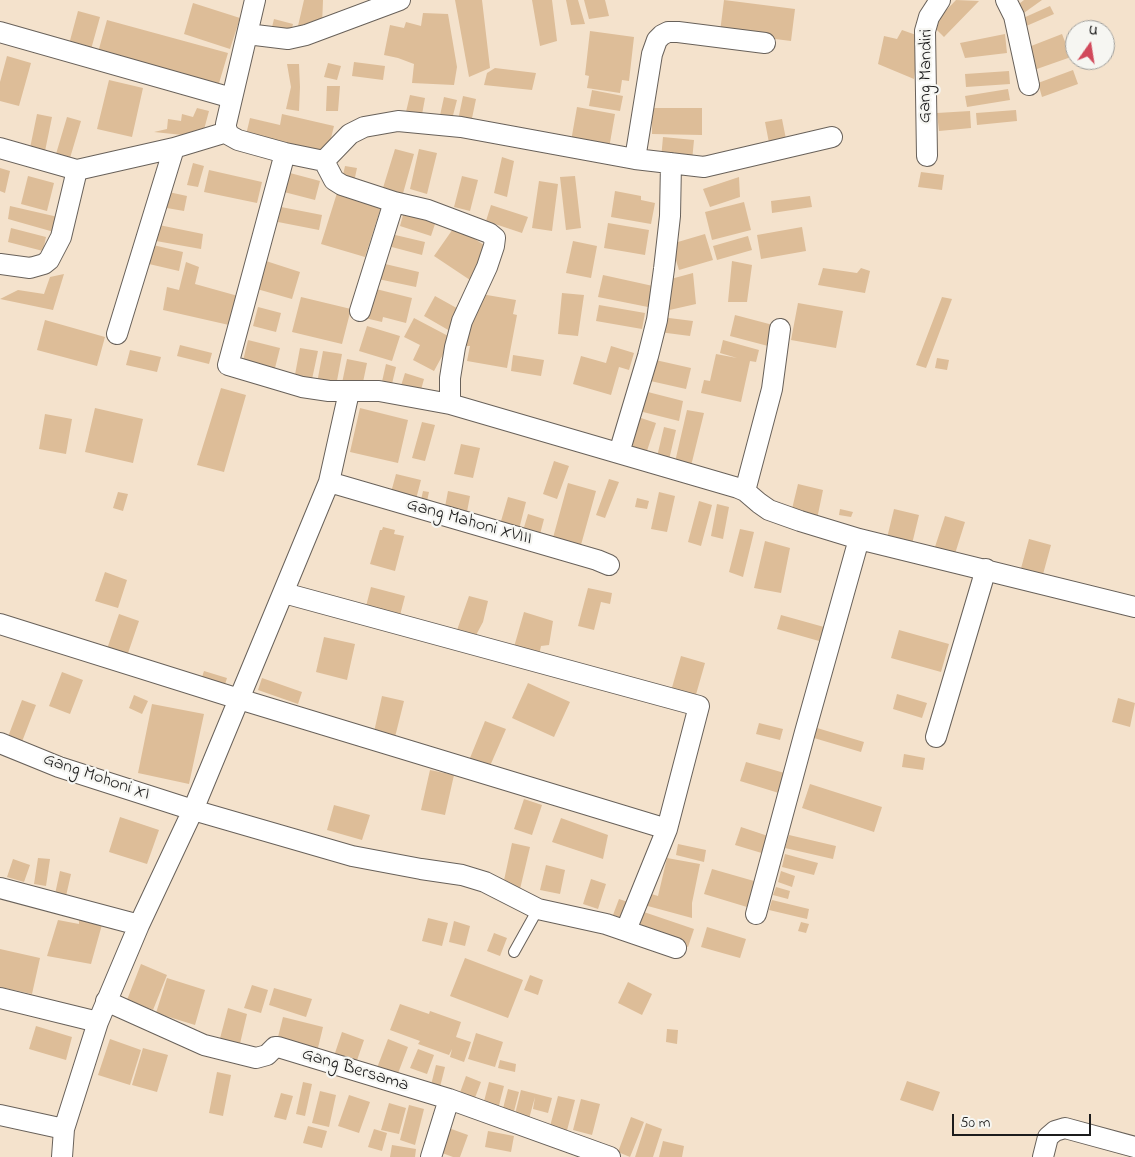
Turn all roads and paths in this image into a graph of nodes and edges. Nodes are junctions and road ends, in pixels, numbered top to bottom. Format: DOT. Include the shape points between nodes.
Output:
graph roads {
  1 [pos="255,0"];
  2 [pos="940,0"];
  3 [pos="1006,0"];
  4 [pos="394,1"];
  5 [pos="0,32"];
  6 [pos="247,34"];
  7 [pos="765,43"];
  8 [pos="1030,85"];
  9 [pos="232,98"];
  10 [pos="227,132"];
  11 [pos="832,137"];
  12 [pos="0,148"];
  13 [pos="174,148"];
  14 [pos="286,153"];
  15 [pos="927,156"];
  16 [pos="635,159"];
  17 [pos="324,161"];
  18 [pos="672,163"];
  19 [pos="77,170"];
  20 [pos="394,202"];
  21 [pos="1,265"];
  22 [pos="360,311"];
  23 [pos="780,329"];
  24 [pos="117,334"];
  25 [pos="349,392"];
  26 [pos="450,404"];
  27 [pos="619,453"];
  28 [pos="329,482"];
  29 [pos="745,491"];
  30 [pos="859,538"];
  31 [pos="609,566"];
  32 [pos="986,569"];
  33 [pos="284,593"];
  34 [pos="1135,607"];
  35 [pos="0,624"];
  36 [pos="239,699"];
  37 [pos="936,737"];
  38 [pos="0,743"];
  39 [pos="193,810"];
  40 [pos="667,829"];
  41 [pos="0,888"];
  42 [pos="538,908"];
  43 [pos="756,914"];
  44 [pos="139,925"];
  45 [pos="626,930"];
  46 [pos="676,948"];
  47 [pos="514,952"];
  48 [pos="0,998"];
  49 [pos="106,1001"];
  50 [pos="98,1022"];
  51 [pos="449,1099"];
  52 [pos="0,1115"];
  53 [pos="64,1129"];
  54 [pos="1135,1148"];
  55 [pos="62,1157"];
  56 [pos="431,1157"];
  57 [pos="610,1157"];
  58 [pos="1043,1157"];
  1 -- 6 [label="street"];
  2 -- 15 [label="street, Gang Mandiri" via="925,31"];
  3 -- 8 [label="street" via="1014,16"];
  4 -- 6 [label="street" via="306,35 288,39"];
  5 -- 9 [label="street"];
  6 -- 9 [label="street"];
  7 -- 16 [label="street" via="678,32 662,35 652,54"];
  9 -- 10 [label="street"];
  10 -- 13 [label="street"];
  10 -- 14 [label="street" via="238,140"];
  11 -- 18 [label="street" via="704,167"];
  12 -- 19 [label="street"];
  13 -- 19 [label="street"];
  13 -- 24 [label="street"];
  14 -- 17 [label="street"];
  14 -- 25 [label="street" via="228,365 302,387"];
  16 -- 17 [label="street" via="461,127 398,121 364,127 350,134"];
  16 -- 18 [label="street"];
  17 -- 20 [label="street" via="334,180 342,185"];
  18 -- 27 [label="street" via="670,216 657,320"];
  19 -- 21 [label="street" via="61,237 49,260 39,267 30,268"];
  20 -- 22 [label="street"];
  20 -- 26 [label="street" via="428,210 495,238 487,267 462,321 450,378"];
  23 -- 29 [label="street" via="772,389"];
  25 -- 26 [label="street" via="379,391"];
  25 -- 28 [label="street"];
  26 -- 27 [label="street"];
  27 -- 29 [label="street"];
  28 -- 31 [label="street, Gang Mahoni XVIII"];
  28 -- 33 [label="street"];
  29 -- 30 [label="street" via="783,516"];
  30 -- 32 [label="street"];
  30 -- 43 [label="street"];
  32 -- 34 [label="street"];
  32 -- 37 [label="street"];
  33 -- 36 [label="street"];
  33 -- 40 [label="street" via="699,706"];
  35 -- 36 [label="street"];
  36 -- 39 [label="street"];
  36 -- 40 [label="street"];
  38 -- 39 [label="street, Gang Mohoni XI" via="59,767"];
  39 -- 42 [label="street, Gang Mohoni XI" via="352,856 462,875 485,882"];
  39 -- 44 [label="street"];
  40 -- 45 [label="street"];
  41 -- 44 [label="street"];
  42 -- 45 [label="street, Gang Mohoni XI"];
  42 -- 47 [label="lane"];
  44 -- 49 [label="street"];
  45 -- 46 [label="street, Gang Mohoni XI"];
  48 -- 50 [label="street"];
  49 -- 50 [label="street"];
  49 -- 51 [label="street, Gang Bersama" via="204,1045 256,1058 277,1047"];
  50 -- 53 [label="street"];
  51 -- 56 [label="street"];
  51 -- 57 [label="street, Gang Bersama"];
  52 -- 53 [label="street"];
  53 -- 55 [label="street"];
  54 -- 58 [label="street" via="1065,1128 1048,1137"];
}
